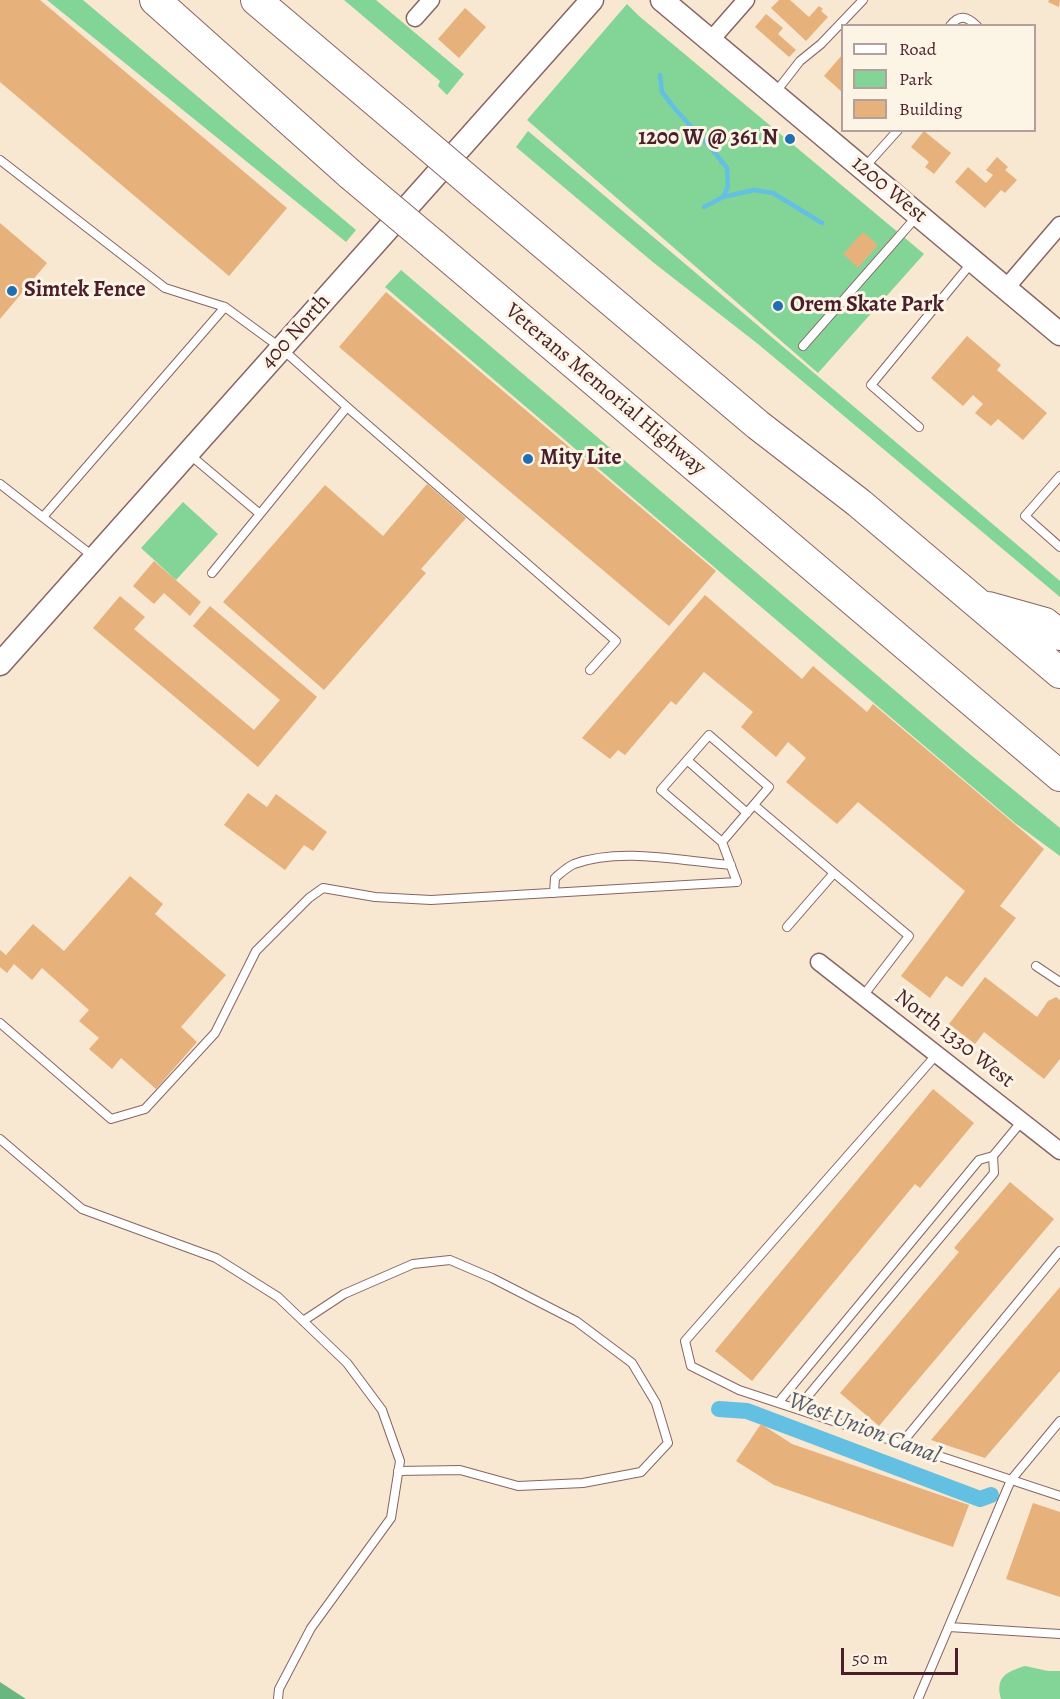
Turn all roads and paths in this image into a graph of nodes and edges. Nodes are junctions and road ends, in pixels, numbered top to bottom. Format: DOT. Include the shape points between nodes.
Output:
graph roads {
  1 [pos="155,0"];
  2 [pos="256,0"];
  3 [pos="431,0"];
  4 [pos="592,0"];
  5 [pos="663,0"];
  6 [pos="746,0"];
  7 [pos="863,0"];
  8 [pos="416,18"];
  9 [pos="952,24"];
  10 [pos="975,24"];
  11 [pos="710,41"];
  12 [pos="774,95"];
  13 [pos="896,132"];
  14 [pos="0,160"];
  15 [pos="863,169"];
  16 [pos="918,215"];
  17 [pos="1060,225"];
  18 [pos="973,261"];
  19 [pos="1006,288"];
  20 [pos="225,307"];
  21 [pos="1060,334"];
  22 [pos="803,346"];
  23 [pos="281,348"];
  24 [pos="347,407"];
  25 [pos="919,427"];
  26 [pos="188,453"];
  27 [pos="1060,476"];
  28 [pos="0,484"];
  29 [pos="260,514"];
  30 [pos="42,517"];
  31 [pos="1060,547"];
  32 [pos="95,558"];
  33 [pos="212,573"];
  34 [pos="980,605"];
  35 [pos="1060,635"];
  36 [pos="0,664"];
  37 [pos="590,670"];
  38 [pos="1060,674"];
  39 [pos="687,760"];
  40 [pos="1060,776"];
  41 [pos="753,805"];
  42 [pos="747,813"];
  43 [pos="722,842"];
  44 [pos="730,865"];
  45 [pos="834,873"];
  46 [pos="555,893"];
  47 [pos="787,927"];
  48 [pos="819,962"];
  49 [pos="1036,966"];
  50 [pos="1060,982"];
  51 [pos="863,996"];
  52 [pos="0,1023"];
  53 [pos="937,1054"];
  54 [pos="1022,1121"];
  55 [pos="0,1139"];
  56 [pos="1060,1151"];
  57 [pos="993,1156"];
  58 [pos="1060,1251"];
  59 [pos="303,1321"];
  60 [pos="777,1403"];
  61 [pos="797,1409"];
  62 [pos="1059,1425"];
  63 [pos="901,1444"];
  64 [pos="398,1471"];
  65 [pos="1011,1480"];
  66 [pos="1060,1496"];
  67 [pos="948,1628"];
  68 [pos="1060,1634"];
  69 [pos="278,1699"];
  70 [pos="918,1699"];
  1 -- 40 [label="highway, Veterans Memorial Highway, bridge" via="351,175"];
  2 -- 34 [label="highway, bridge" via="758,425 859,503"];
  3 -- 8 [label="street"];
  4 -- 23 [label="main road, 400 North"];
  5 -- 11 [label="main road, 1200 West"];
  6 -- 11 [label="street"];
  7 -- 12 [label="lane" via="800,61"];
  9 -- 10 [label="lane" via="962,16"];
  11 -- 12 [label="main road, 1200 West"];
  12 -- 15 [label="main road, 1200 West"];
  13 -- 15 [label="lane"];
  14 -- 20 [label="lane" via="165,288"];
  15 -- 16 [label="main road, 1200 West"];
  16 -- 18 [label="main road, 1200 West"];
  16 -- 22 [label="lane"];
  17 -- 19 [label="street"];
  18 -- 19 [label="main road, 1200 West"];
  18 -- 25 [label="lane" via="871,385"];
  19 -- 21 [label="main road, 1200 West"];
  20 -- 23 [label="lane"];
  20 -- 30 [label="lane"];
  23 -- 24 [label="lane"];
  23 -- 26 [label="main road, 400 North"];
  24 -- 29 [label="lane"];
  24 -- 37 [label="lane" via="616,641"];
  26 -- 29 [label="lane"];
  26 -- 32 [label="main road, 400 North"];
  27 -- 31 [label="lane" via="1024,516"];
  28 -- 30 [label="lane"];
  29 -- 33 [label="lane"];
  30 -- 32 [label="lane"];
  32 -- 36 [label="main road, 400 North"];
  34 -- 35 [label="highway" via="1045,623"];
  34 -- 38 [label="highway"];
  39 -- 41 [label="lane" via="709,735 769,787"];
  39 -- 42 [label="lane"];
  39 -- 43 [label="lane" via="661,790"];
  41 -- 42 [label="lane"];
  41 -- 45 [label="lane"];
  42 -- 43 [label="lane"];
  43 -- 44 [label="lane"];
  44 -- 46 [label="lane" via="606,856 571,865 555,878"];
  44 -- 46 [label="lane" via="736,882"];
  45 -- 47 [label="lane"];
  45 -- 51 [label="lane" via="909,936"];
  46 -- 52 [label="lane" via="430,900 375,897 323,888 256,951 215,1033 145,1109 111,1119"];
  48 -- 51 [label="street, North 1330 West"];
  49 -- 50 [label="lane"];
  51 -- 53 [label="street, North 1330 West"];
  53 -- 54 [label="street, North 1330 West"];
  53 -- 60 [label="lane" via="685,1341 691,1366 739,1390"];
  54 -- 56 [label="street, North 1330 West"];
  54 -- 57 [label="lane"];
  55 -- 59 [label="lane" via="82,1209 216,1258 278,1297"];
  57 -- 60 [label="lane" via="979,1160"];
  57 -- 61 [label="lane" via="994,1173"];
  58 -- 63 [label="lane"];
  59 -- 64 [label="lane" via="347,1362 382,1410 400,1461"];
  59 -- 64 [label="lane" via="344,1294 413,1264 450,1260 576,1322 632,1363 656,1403 668,1443 641,1472 583,1483 518,1486 459,1470"];
  60 -- 61 [label="lane"];
  61 -- 63 [label="lane"];
  62 -- 65 [label="lane"];
  63 -- 65 [label="lane"];
  64 -- 69 [label="lane" via="391,1518 311,1628 279,1689"];
  65 -- 66 [label="lane"];
  65 -- 67 [label="lane"];
  67 -- 68 [label="lane"];
  67 -- 70 [label="lane"];
}
